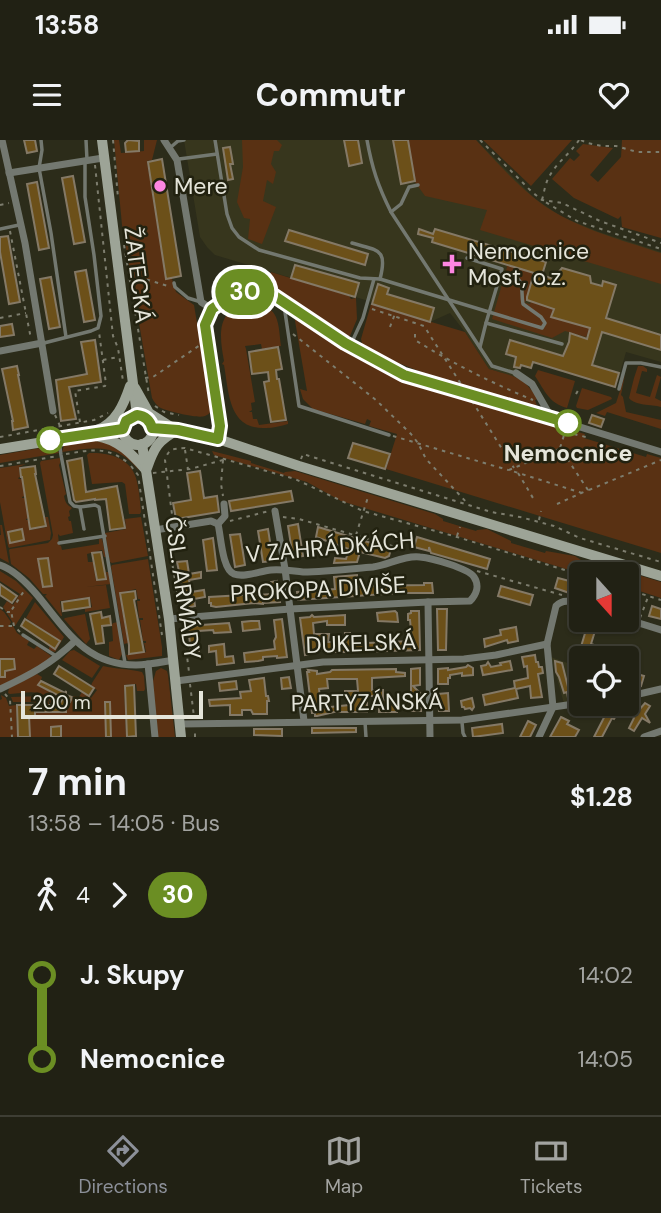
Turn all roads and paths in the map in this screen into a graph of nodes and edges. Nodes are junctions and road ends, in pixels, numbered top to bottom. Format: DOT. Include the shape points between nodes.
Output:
graph roads {
  1 [pos="2,140"];
  2 [pos="41,140"];
  3 [pos="86,140"];
  4 [pos="102,140"];
  5 [pos="113,140"];
  6 [pos="164,140"];
  7 [pos="184,140"];
  8 [pos="215,140"];
  9 [pos="368,140"];
  10 [pos="480,140"];
  11 [pos="580,140"];
  12 [pos="169,148"];
  13 [pos="661,152"];
  14 [pos="217,154"];
  15 [pos="92,160"];
  16 [pos="177,160"];
  17 [pos="38,168"];
  18 [pos="9,173"];
  19 [pos="418,185"];
  20 [pos="542,200"];
  21 [pos="9,203"];
  22 [pos="118,203"];
  23 [pos="0,205"];
  24 [pos="391,212"];
  25 [pos="21,225"];
  26 [pos="0,229"];
  27 [pos="10,232"];
  28 [pos="352,243"];
  29 [pos="661,243"];
  30 [pos="124,245"];
  31 [pos="661,249"];
  32 [pos="467,258"];
  33 [pos="506,273"];
  34 [pos="377,279"];
  35 [pos="129,280"];
  36 [pos="175,285"];
  37 [pos="448,299"];
  38 [pos="201,302"];
  39 [pos="288,306"];
  40 [pos="212,309"];
  41 [pos="371,309"];
  42 [pos="396,311"];
  43 [pos="26,313"];
  44 [pos="394,316"];
  45 [pos="0,318"];
  46 [pos="486,323"];
  47 [pos="205,325"];
  48 [pos="390,327"];
  49 [pos="98,328"];
  50 [pos="288,328"];
  51 [pos="415,334"];
  52 [pos="66,337"];
  53 [pos="31,340"];
  54 [pos="207,341"];
  55 [pos="42,343"];
  56 [pos="562,344"];
  57 [pos="351,346"];
  58 [pos="480,347"];
  59 [pos="0,351"];
  60 [pos="119,357"];
  61 [pos="445,358"];
  62 [pos="103,360"];
  63 [pos="661,368"];
  64 [pos="516,373"];
  65 [pos="145,379"];
  66 [pos="132,381"];
  67 [pos="450,383"];
  68 [pos="580,387"];
  69 [pos="122,388"];
  70 [pos="619,388"];
  71 [pos="576,394"];
  72 [pos="471,399"];
  73 [pos="538,402"];
  74 [pos="114,408"];
  75 [pos="53,411"];
  76 [pos="137,415"];
  77 [pos="179,415"];
  78 [pos="551,417"];
  79 [pos="80,423"];
  80 [pos="60,426"];
  81 [pos="152,428"];
  82 [pos="123,429"];
  83 [pos="178,430"];
  84 [pos="83,435"];
  85 [pos="389,435"];
  86 [pos="0,437"];
  87 [pos="586,437"];
  88 [pos="59,439"];
  89 [pos="218,439"];
  90 [pos="418,443"];
  91 [pos="142,444"];
  92 [pos="185,448"];
  93 [pos="560,448"];
  94 [pos="0,449"];
  95 [pos="661,452"];
  96 [pos="303,454"];
  97 [pos="61,455"];
  98 [pos="223,460"];
  99 [pos="661,460"];
  100 [pos="0,466"];
  101 [pos="514,468"];
  102 [pos="188,470"];
  103 [pos="509,470"];
  104 [pos="166,471"];
  105 [pos="517,472"];
  106 [pos="147,473"];
  107 [pos="588,490"];
  108 [pos="582,493"];
  109 [pos="368,494"];
  110 [pos="533,498"];
  111 [pos="224,504"];
  112 [pos="557,504"];
  113 [pos="469,505"];
  114 [pos="80,507"];
  115 [pos="363,511"];
  116 [pos="541,511"];
  117 [pos="275,514"];
  118 [pos="538,522"];
  119 [pos="218,524"];
  120 [pos="174,527"];
  121 [pos="460,527"];
  122 [pos="84,529"];
  123 [pos="155,530"];
  124 [pos="104,536"];
  125 [pos="356,536"];
  126 [pos="457,537"];
  127 [pos="59,543"];
  128 [pos="410,557"];
  129 [pos="661,562"];
  130 [pos="0,565"];
  131 [pos="285,569"];
  132 [pos="569,571"];
  133 [pos="470,573"];
  134 [pos="661,576"];
  135 [pos="28,585"];
  136 [pos="639,593"];
  137 [pos="648,596"];
  138 [pos="661,600"];
  139 [pos="567,601"];
  140 [pos="428,602"];
  141 [pos="0,607"];
  142 [pos="290,608"];
  143 [pos="11,611"];
  144 [pos="181,614"];
  145 [pos="169,619"];
  146 [pos="639,623"];
  147 [pos="0,626"];
  148 [pos="14,626"];
  149 [pos="661,630"];
  150 [pos="23,635"];
  151 [pos="75,641"];
  152 [pos="547,644"];
  153 [pos="58,657"];
  154 [pos="174,660"];
  155 [pos="428,660"];
  156 [pos="125,664"];
  157 [pos="148,664"];
  158 [pos="297,665"];
  159 [pos="176,681"];
  160 [pos="1,689"];
  161 [pos="661,689"];
  162 [pos="639,694"];
  163 [pos="569,704"];
  164 [pos="553,706"];
  165 [pos="462,719"];
  166 [pos="429,720"];
  167 [pos="365,721"];
  168 [pos="304,722"];
  169 [pos="181,724"];
  170 [pos="661,731"];
  171 [pos="12,737"];
  172 [pos="155,737"];
  173 [pos="181,737"];
  174 [pos="366,737"];
  175 [pos="430,737"];
  176 [pos="466,737"];
  177 [pos="539,737"];
  178 [pos="644,737"];
  1 -- 18 [label="street"];
  2 -- 17 [label="lane"];
  3 -- 15 [label="lane"];
  4 -- 15 [label="street, ŽATECKÁ"];
  5 -- 22 [label="path"];
  6 -- 12 [label="street"];
  7 -- 12 [label="lane"];
  8 -- 14 [label="lane"];
  9 -- 24 [label="lane" via="372,167"];
  10 -- 20 [label="path"];
  11 -- 13 [label="path" via="637,152"];
  11 -- 20 [label="path" via="549,177"];
  12 -- 16 [label="street"];
  14 -- 16 [label="lane"];
  14 -- 34 [label="lane" via="227,214 239,237 259,250"];
  15 -- 17 [label="street"];
  15 -- 49 [label="lane" via="85,197 101,316"];
  15 -- 60 [label="path"];
  15 -- 66 [label="street, ŽATECKÁ"];
  16 -- 38 [label="street"];
  17 -- 18 [label="street"];
  17 -- 52 [label="lane"];
  18 -- 25 [label="street"];
  19 -- 24 [label="lane" via="409,187"];
  20 -- 29 [label="path" via="562,203"];
  20 -- 31 [label="path" via="577,221"];
  21 -- 23 [label="path"];
  24 -- 37 [label="lane"];
  25 -- 26 [label="lane"];
  25 -- 55 [label="street"];
  27 -- 43 [label="path"];
  28 -- 34 [label="lane" via="382,256 384,264"];
  30 -- 35 [label="path"];
  32 -- 46 [label="lane, bridge" via="502,269"];
  33 -- 37 [label="lane" via="523,287 523,304 541,317 545,323 541,328"];
  34 -- 37 [label="lane"];
  34 -- 57 [label="lane"];
  35 -- 36 [label="path"];
  35 -- 65 [label="path"];
  36 -- 38 [label="lane" via="188,298"];
  37 -- 58 [label="lane"];
  38 -- 40 [label="street"];
  38 -- 47 [label="street"];
  39 -- 40 [label="street" via="256,290 232,295"];
  39 -- 50 [label="lane"];
  39 -- 57 [label="street"];
  40 -- 47 [label="street"];
  41 -- 44 [label="path"];
  42 -- 44 [label="path"];
  43 -- 45 [label="path"];
  43 -- 53 [label="path"];
  44 -- 48 [label="path"];
  44 -- 61 [label="path" via="424,326"];
  46 -- 56 [label="lane"];
  46 -- 58 [label="lane"];
  47 -- 54 [label="street"];
  49 -- 52 [label="lane"];
  49 -- 62 [label="path"];
  50 -- 85 [label="lane" via="299,405"];
  50 -- 90 [label="path" via="376,400"];
  51 -- 61 [label="path" via="415,340"];
  52 -- 55 [label="lane"];
  54 -- 65 [label="path"];
  54 -- 89 [label="street"];
  55 -- 59 [label="street"];
  55 -- 75 [label="street"];
  57 -- 78 [label="street, bridge" via="404,375"];
  58 -- 64 [label="lane" via="492,366"];
  60 -- 62 [label="path"];
  60 -- 69 [label="path"];
  61 -- 67 [label="path" via="463,387"];
  61 -- 73 [label="path"];
  62 -- 79 [label="path" via="105,386 75,391"];
  63 -- 70 [label="lane" via="626,363"];
  64 -- 78 [label="street" via="532,384"];
  65 -- 77 [label="path" via="156,407"];
  66 -- 76 [label="street, ŽATECKÁ"];
  66 -- 83 [label="street" via="149,413"];
  66 -- 84 [label="street" via="118,415 105,427"];
  68 -- 71 [label="path"];
  72 -- 101 [label="path"];
  74 -- 79 [label="path"];
  75 -- 80 [label="path"];
  76 -- 81 [label="street" via="149,420"];
  76 -- 82 [label="street" via="126,421"];
  78 -- 95 [label="street"];
  79 -- 80 [label="path"];
  80 -- 86 [label="path"];
  81 -- 83 [label="street"];
  81 -- 91 [label="street" via="149,440"];
  82 -- 84 [label="street"];
  82 -- 91 [label="street" via="128,441"];
  83 -- 89 [label="street"];
  83 -- 106 [label="street" via="159,442"];
  84 -- 88 [label="street"];
  84 -- 106 [label="street" via="121,445"];
  85 -- 90 [label="path"];
  87 -- 93 [label="path" via="565,432"];
  88 -- 94 [label="street"];
  88 -- 97 [label="lane"];
  89 -- 134 [label="street"];
  90 -- 103 [label="path"];
  90 -- 113 [label="path" via="426,459"];
  91 -- 106 [label="street, ČSL. ARMÁDY"];
  92 -- 98 [label="path"];
  92 -- 102 [label="path"];
  92 -- 104 [label="path" via="167,453"];
  93 -- 101 [label="path"];
  93 -- 107 [label="path"];
  96 -- 113 [label="path"];
  97 -- 100 [label="path"];
  97 -- 106 [label="path" via="103,450"];
  97 -- 114 [label="lane" via="70,502"];
  98 -- 102 [label="path"];
  98 -- 111 [label="path"];
  98 -- 115 [label="path" via="295,480"];
  99 -- 107 [label="path"];
  101 -- 103 [label="path"];
  102 -- 104 [label="path"];
  103 -- 105 [label="path"];
  104 -- 106 [label="path"];
  104 -- 120 [label="path"];
  105 -- 108 [label="path"];
  105 -- 110 [label="path"];
  106 -- 123 [label="street, ČSL. ARMÁDY"];
  107 -- 108 [label="path"];
  108 -- 112 [label="path"];
  109 -- 115 [label="path"];
  111 -- 119 [label="street, V ZAHRÁDKÁCH" via="225,516"];
  113 -- 118 [label="path"];
  114 -- 122 [label="lane"];
  114 -- 124 [label="lane" via="99,507"];
  115 -- 125 [label="path"];
  115 -- 126 [label="path"];
  116 -- 118 [label="path"];
  117 -- 119 [label="path" via="270,511"];
  117 -- 125 [label="path"];
  117 -- 131 [label="street"];
  118 -- 129 [label="path"];
  119 -- 120 [label="street"];
  119 -- 131 [label="street, V ZAHRÁDKÁCH" via="230,572"];
  120 -- 123 [label="street"];
  120 -- 144 [label="path" via="176,533 169,544"];
  121 -- 126 [label="path"];
  123 -- 145 [label="street, ČSL. ARMÁDY"];
  124 -- 127 [label="lane"];
  124 -- 156 [label="lane"];
  125 -- 128 [label="path" via="407,551"];
  126 -- 132 [label="path"];
  128 -- 131 [label="street, V ZAHRÁDKÁCH" via="375,567"];
  128 -- 133 [label="street, V ZAHRÁDKÁCH"];
  130 -- 135 [label="street"];
  131 -- 142 [label="street"];
  133 -- 139 [label="path" via="490,574 565,596"];
  133 -- 140 [label="street, PROKOPA DIVIŠE" via="477,587 470,601"];
  135 -- 143 [label="path"];
  135 -- 151 [label="street"];
  136 -- 137 [label="path"];
  137 -- 138 [label="path"];
  137 -- 146 [label="path"];
  139 -- 152 [label="street" via="556,606"];
  140 -- 142 [label="street, PROKOPA DIVIŠE"];
  140 -- 155 [label="street"];
  141 -- 143 [label="path"];
  142 -- 145 [label="street, PROKOPA DIVIŠE"];
  142 -- 158 [label="street"];
  143 -- 148 [label="path"];
  145 -- 154 [label="street, ČSL. ARMÁDY"];
  146 -- 149 [label="street"];
  147 -- 148 [label="path"];
  148 -- 150 [label="path"];
  150 -- 153 [label="lane"];
  151 -- 153 [label="street"];
  151 -- 156 [label="street" via="108,662"];
  152 -- 155 [label="street, DUKELSKÁ" via="496,655"];
  152 -- 164 [label="street"];
  153 -- 160 [label="street"];
  154 -- 157 [label="street"];
  154 -- 159 [label="street, ČSL. ARMÁDY"];
  155 -- 158 [label="street, DUKELSKÁ"];
  155 -- 166 [label="street"];
  156 -- 157 [label="street"];
  157 -- 172 [label="street, ČSL. ARMÁDY"];
  158 -- 159 [label="street, DUKELSKÁ"];
  158 -- 168 [label="street"];
  159 -- 169 [label="street, ČSL. ARMÁDY"];
  160 -- 171 [label="path" via="10,700"];
  161 -- 162 [label="street"];
  163 -- 164 [label="street, PARTYZÁNSKÁ"];
  164 -- 165 [label="street, PARTYZÁNSKÁ"];
  164 -- 177 [label="street"];
  165 -- 166 [label="street, PARTYZÁNSKÁ"];
  165 -- 176 [label="lane"];
  166 -- 167 [label="street, PARTYZÁNSKÁ"];
  166 -- 175 [label="street"];
  167 -- 168 [label="street, PARTYZÁNSKÁ"];
  167 -- 174 [label="lane"];
  168 -- 169 [label="street, PARTYZÁNSKÁ"];
  169 -- 173 [label="street, ČSL. ARMÁDY"];
  170 -- 178 [label="street"];
}
